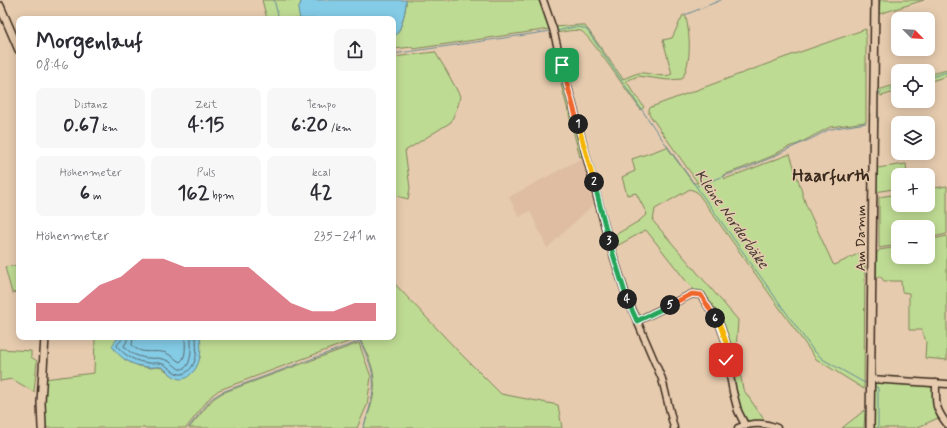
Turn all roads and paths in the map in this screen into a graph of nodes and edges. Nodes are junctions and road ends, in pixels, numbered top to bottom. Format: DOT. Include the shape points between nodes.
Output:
graph roads {
  1 [pos="542,0"];
  2 [pos="875,0"];
  3 [pos="0,6"];
  4 [pos="16,43"];
  5 [pos="637,321"];
  6 [pos="45,340"];
  7 [pos="871,380"];
  8 [pos="936,383"];
  9 [pos="947,384"];
  10 [pos="947,424"];
  11 [pos="746,425"];
  12 [pos="42,428"];
  13 [pos="674,428"];
  14 [pos="738,428"];
  15 [pos="777,428"];
  16 [pos="870,428"];
  1 -- 5 [label="street" via="554,31 609,242"];
  2 -- 7 [label="main road, Am Damm"];
  3 -- 4 [label="main road"];
  5 -- 11 [label="street" via="692,294 701,295 720,325 726,342 726,360 733,392 738,411"];
  5 -- 13 [label="street" via="662,379"];
  6 -- 12 [label="main road"];
  7 -- 8 [label="street"];
  7 -- 16 [label="main road, Am Damm"];
  8 -- 9 [label="street"];
  8 -- 10 [label="street" via="936,404"];
  11 -- 14 [label="street"];
  11 -- 15 [label="street" via="764,424"];
}
